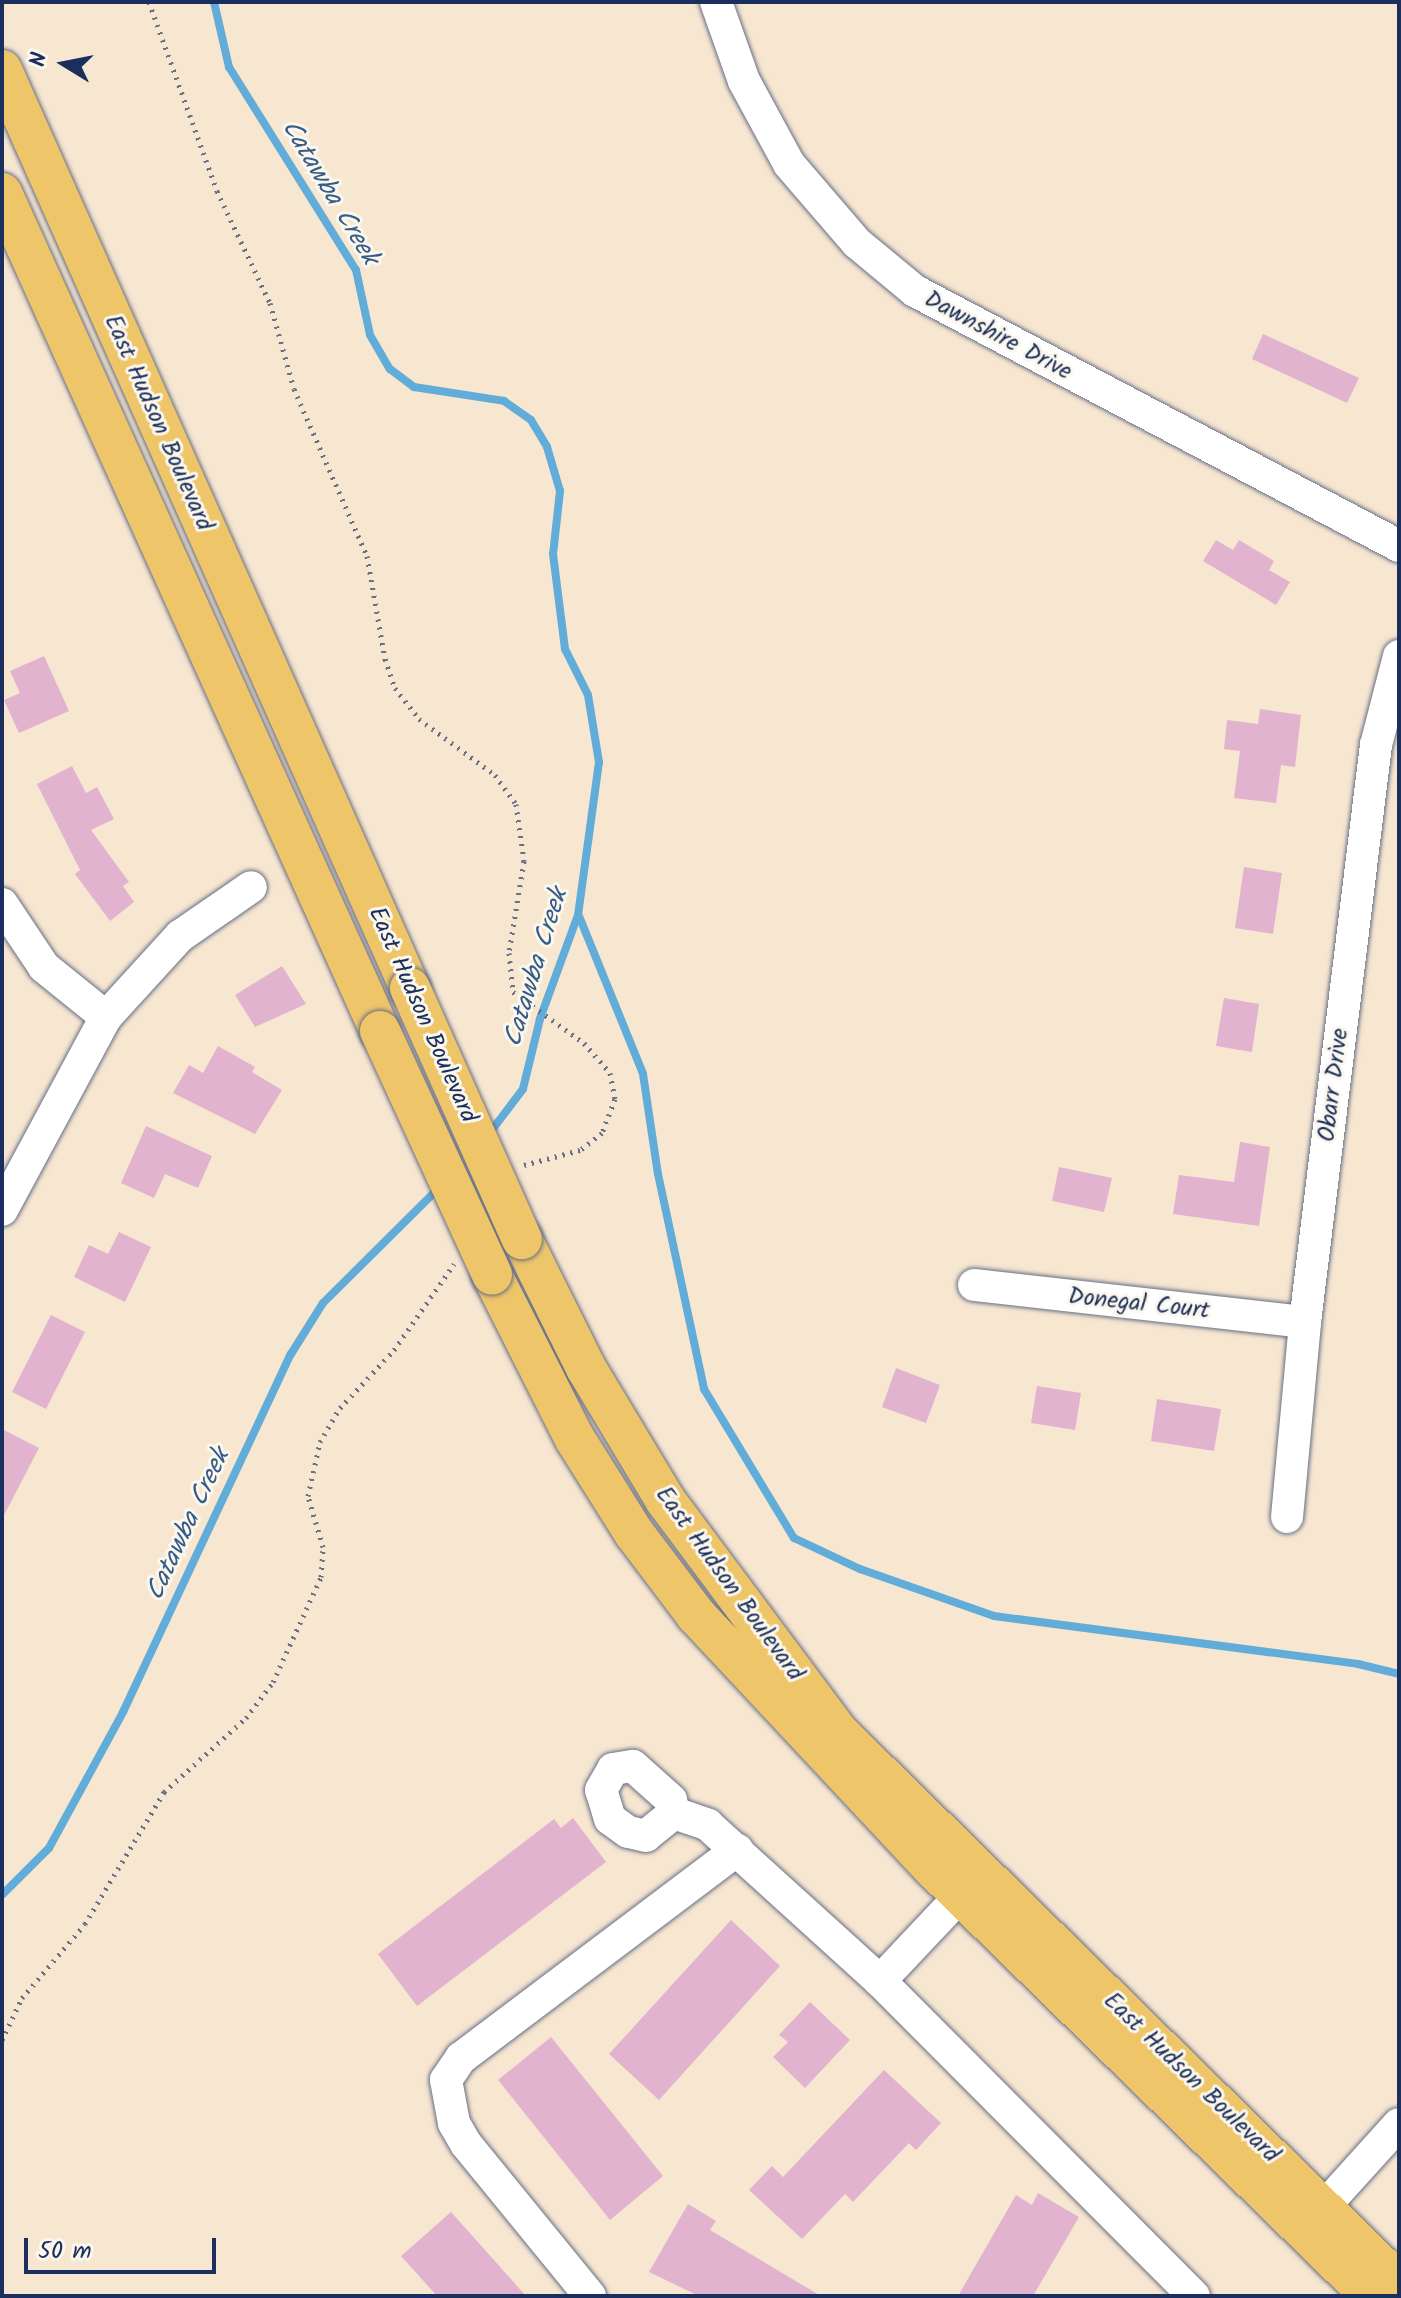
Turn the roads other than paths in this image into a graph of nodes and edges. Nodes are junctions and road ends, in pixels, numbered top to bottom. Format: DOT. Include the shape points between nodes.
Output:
graph roads {
  1 [pos="716,2"];
  2 [pos="2,70"];
  3 [pos="2,193"];
  4 [pos="1399,546"];
  5 [pos="1399,656"];
  6 [pos="251,887"];
  7 [pos="2,904"];
  8 [pos="106,1017"];
  9 [pos="2,1210"];
  10 [pos="974,1285"];
  11 [pos="1305,1322"];
  12 [pos="1287,1517"];
  13 [pos="674,1813"];
  14 [pos="737,1850"];
  15 [pos="971,1884"];
  16 [pos="880,1981"];
  17 [pos="1399,2124"];
  18 [pos="1323,2208"];
  19 [pos="1399,2283"];
  20 [pos="590,2296"];
  21 [pos="1194,2296"];
  22 [pos="1371,2296"];
  1 -- 4 [label="street, Dawnshire Drive" via="744,81 789,164 857,243 915,291"];
  2 -- 15 [label="main road, East Hudson Boulevard, bridge" via="522,1239 586,1368 666,1501 839,1733"];
  3 -- 15 [label="main road, East Hudson Boulevard, bridge" via="380,1031 476,1264 575,1439 634,1533 696,1615"];
  5 -- 11 [label="street, Obarr Drive" via="1376,745"];
  6 -- 8 [label="street" via="180,936"];
  7 -- 8 [label="street" via="44,967"];
  8 -- 9 [label="street"];
  10 -- 11 [label="street, Donegal Court"];
  11 -- 12 [label="street, Obarr Drive"];
  13 -- 14 [label="street" via="698,1817"];
  14 -- 16 [label="street"];
  14 -- 20 [label="street" via="461,2058 446,2080 454,2123 466,2144"];
  15 -- 16 [label="street"];
  15 -- 18 [label="main road, East Hudson Boulevard"];
  15 -- 22 [label="main road, East Hudson Boulevard"];
  16 -- 21 [label="street"];
  17 -- 18 [label="street"];
  18 -- 19 [label="main road, East Hudson Boulevard"];
}
